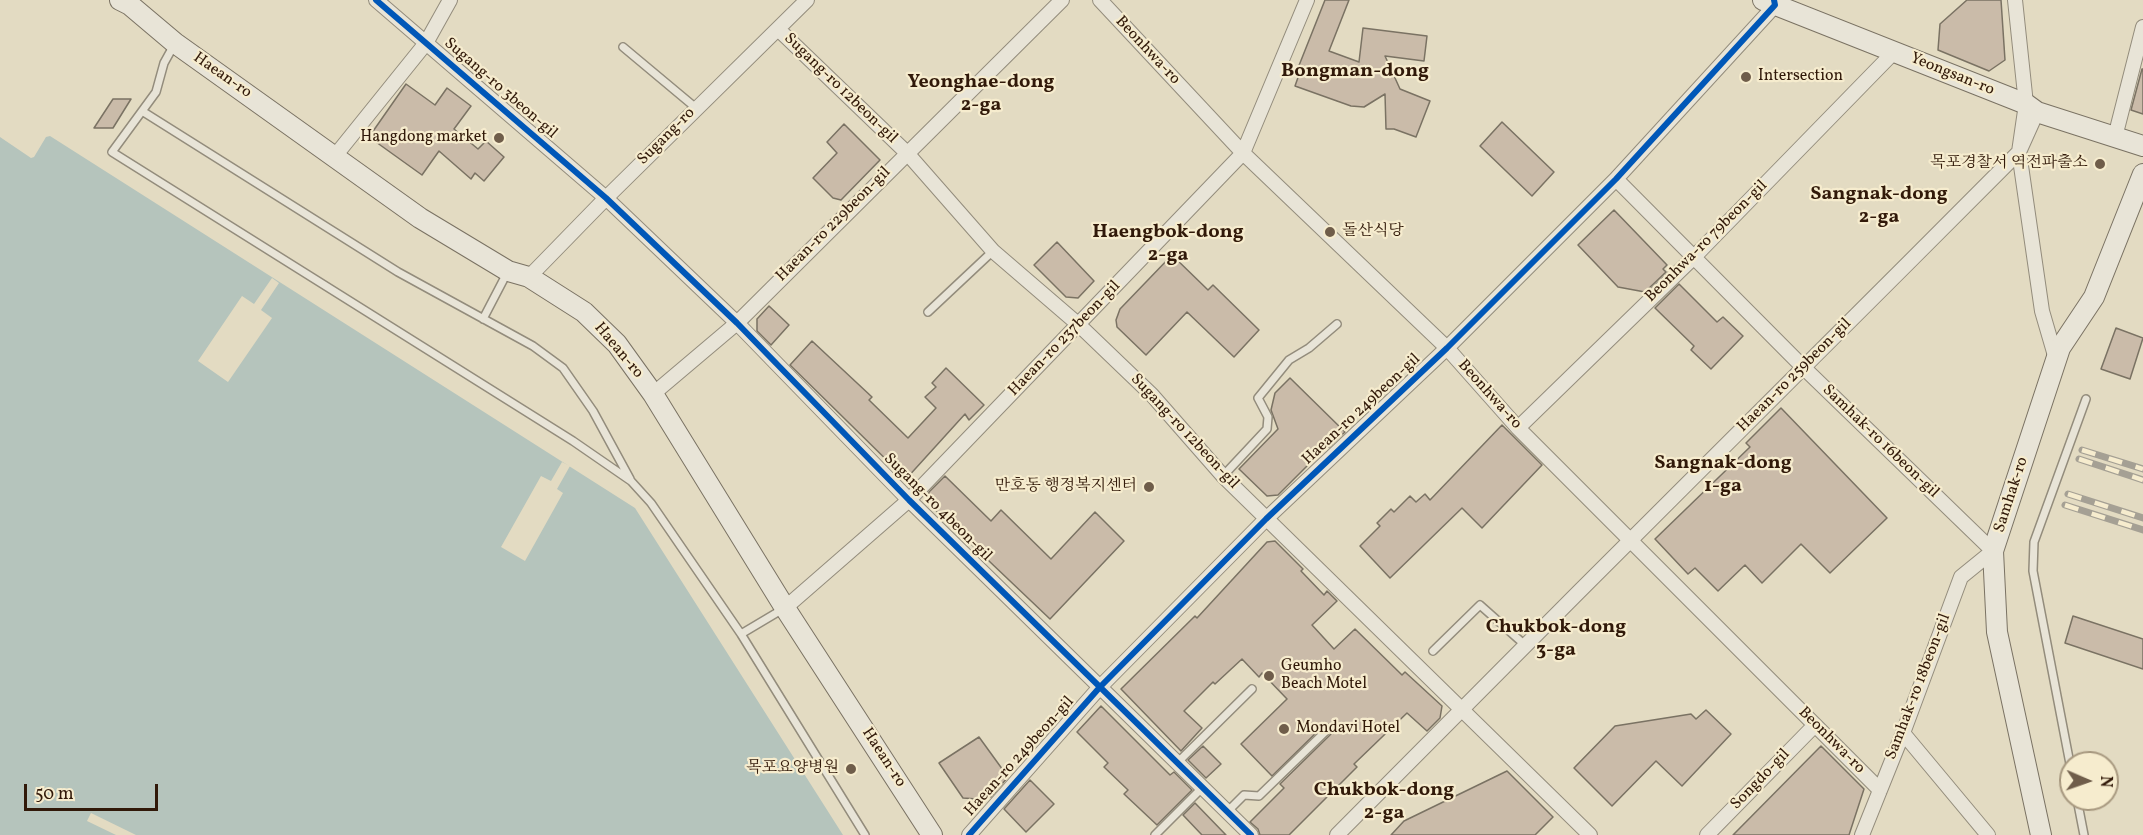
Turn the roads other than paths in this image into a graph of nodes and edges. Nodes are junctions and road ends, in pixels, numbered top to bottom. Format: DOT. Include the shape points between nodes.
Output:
graph roads {
  1 [pos="376,0"];
  2 [pos="450,0"];
  3 [pos="807,0"];
  4 [pos="1062,0"];
  5 [pos="1100,0"];
  6 [pos="1307,0"];
  7 [pos="2015,0"];
  8 [pos="1773,1"];
  9 [pos="128,2"];
  10 [pos="2143,27"];
  11 [pos="778,29"];
  12 [pos="175,43"];
  13 [pos="426,43"];
  14 [pos="623,46"];
  15 [pos="1894,52"];
  16 [pos="696,108"];
  17 [pos="2031,108"];
  18 [pos="142,111"];
  19 [pos="2115,137"];
  20 [pos="2143,146"];
  21 [pos="2019,152"];
  22 [pos="907,153"];
  23 [pos="1243,153"];
  24 [pos="335,156"];
  25 [pos="2143,174"];
  26 [pos="1616,179"];
  27 [pos="606,198"];
  28 [pos="993,251"];
  29 [pos="1693,258"];
  30 [pos="508,271"];
  31 [pos="530,277"];
  32 [pos="928,312"];
  33 [pos="483,319"];
  34 [pos="736,323"];
  35 [pos="1337,324"];
  36 [pos="1079,325"];
  37 [pos="1447,348"];
  38 [pos="2056,360"];
  39 [pos="1804,368"];
  40 [pos="652,394"];
  41 [pos="2086,399"];
  42 [pos="1518,428"];
  43 [pos="1223,476"];
  44 [pos="631,481"];
  45 [pos="909,500"];
  46 [pos="1266,519"];
  47 [pos="1629,540"];
  48 [pos="1993,551"];
  49 [pos="785,608"];
  50 [pos="741,634"];
  51 [pos="1525,645"];
  52 [pos="1433,651"];
  53 [pos="1100,687"];
  54 [pos="1252,689"];
  55 [pos="1461,710"];
  56 [pos="1814,726"];
  57 [pos="1327,730"];
  58 [pos="1903,733"];
  59 [pos="2068,751"];
  60 [pos="1177,763"];
  61 [pos="1202,788"];
  62 [pos="1880,790"];
  63 [pos="2079,811"];
  64 [pos="1227,812"];
  65 [pos="865,835"];
  66 [pos="932,835"];
  67 [pos="969,835"];
  68 [pos="1155,835"];
  69 [pos="1251,835"];
  70 [pos="1337,835"];
  71 [pos="1590,835"];
  72 [pos="1707,835"];
  73 [pos="1862,835"];
  74 [pos="1988,835"];
  75 [pos="2041,835"];
  76 [pos="2084,835"];
  1 -- 13 [label="street, Sugang-ro 3beon-gil"];
  2 -- 13 [label="street"];
  3 -- 11 [label="street, Sugang-ro"];
  4 -- 22 [label="street, Haean-ro 229beon-gil"];
  5 -- 23 [label="street, Beonhwa-ro"];
  6 -- 23 [label="street, Haean-ro 237beon-gil"];
  7 -- 17 [label="street"];
  8 -- 15 [label="street, Yeongsan-ro"];
  8 -- 26 [label="street, Haean-ro 249beon-gil"];
  9 -- 12 [label="street, Haean-ro"];
  10 -- 19 [label="street"];
  11 -- 16 [label="street, Sugang-ro"];
  11 -- 22 [label="street, Sugang-ro 12beon-gil"];
  12 -- 18 [label="lane" via="164,63 156,92"];
  12 -- 24 [label="street, Haean-ro"];
  13 -- 24 [label="street"];
  13 -- 27 [label="street, Sugang-ro 3beon-gil"];
  14 -- 16 [label="lane"];
  15 -- 17 [label="street, Yeongsan-ro"];
  15 -- 29 [label="street, Beonhwa-ro 79beon-gil"];
  16 -- 27 [label="street, Sugang-ro"];
  17 -- 19 [label="street, Yeongsan-ro"];
  17 -- 21 [label="street"];
  18 -- 33 [label="lane" via="398,272"];
  18 -- 44 [label="lane" via="112,152"];
  19 -- 20 [label="street, Yeongsan-ro"];
  21 -- 38 [label="street" via="2042,311"];
  21 -- 39 [label="street, Haean-ro 259beon-gil"];
  22 -- 28 [label="street, Sugang-ro 12beon-gil"];
  22 -- 34 [label="street, Haean-ro 229beon-gil"];
  23 -- 36 [label="street, Haean-ro 237beon-gil"];
  23 -- 37 [label="street, Beonhwa-ro"];
  24 -- 30 [label="street, Haean-ro" via="420,218"];
  25 -- 38 [label="street, Samhak-ro" via="2094,297"];
  26 -- 29 [label="street, Samhak-ro 16beon-gil"];
  26 -- 37 [label="street, Haean-ro 249beon-gil"];
  27 -- 31 [label="street, Sugang-ro"];
  27 -- 34 [label="street, Sugang-ro 4beon-gil"];
  28 -- 32 [label="lane"];
  28 -- 36 [label="street, Sugang-ro 12beon-gil"];
  29 -- 39 [label="street, Samhak-ro 16beon-gil"];
  29 -- 42 [label="street, Beonhwa-ro 79beon-gil"];
  30 -- 31 [label="street, Haean-ro"];
  30 -- 33 [label="lane"];
  31 -- 40 [label="street, Haean-ro" via="599,326 617,344"];
  33 -- 44 [label="lane" via="533,346 563,368 593,411"];
  34 -- 40 [label="street, Haean-ro 229beon-gil"];
  34 -- 45 [label="street, Sugang-ro 4beon-gil"];
  35 -- 43 [label="lane" via="1289,360 1258,398 1268,417 1267,429"];
  36 -- 43 [label="street, Sugang-ro 12beon-gil" via="1152,395"];
  36 -- 45 [label="street, Haean-ro 237beon-gil"];
  37 -- 42 [label="street, Beonhwa-ro"];
  37 -- 46 [label="street, Haean-ro 249beon-gil"];
  38 -- 48 [label="street, Samhak-ro"];
  39 -- 47 [label="street, Haean-ro 259beon-gil"];
  39 -- 48 [label="street, Samhak-ro 16beon-gil"];
  40 -- 49 [label="street, Haean-ro"];
  41 -- 59 [label="lane" via="2034,542 2033,571"];
  42 -- 47 [label="street, Beonhwa-ro"];
  43 -- 46 [label="street, Sugang-ro 12beon-gil"];
  44 -- 50 [label="lane" via="651,503"];
  45 -- 49 [label="street, Haean-ro 237beon-gil"];
  45 -- 53 [label="street, Sugang-ro 4beon-gil"];
  46 -- 53 [label="street, Haean-ro 249beon-gil"];
  46 -- 55 [label="street, Sugang-ro 12beon-gil"];
  47 -- 51 [label="street, Haean-ro 259beon-gil"];
  47 -- 56 [label="street, Beonhwa-ro"];
  48 -- 58 [label="street, Samhak-ro 18beon-gil" via="1960,577"];
  48 -- 75 [label="street, Samhak-ro" via="1997,632"];
  49 -- 50 [label="lane"];
  49 -- 66 [label="street, Haean-ro"];
  50 -- 65 [label="lane"];
  51 -- 52 [label="lane" via="1480,605"];
  51 -- 55 [label="street, Haean-ro 259beon-gil"];
  53 -- 60 [label="street, Sugang-ro 4beon-gil"];
  53 -- 67 [label="street, Haean-ro 249beon-gil"];
  54 -- 60 [label="lane"];
  55 -- 70 [label="street, Haean-ro 259beon-gil"];
  55 -- 71 [label="street, Sugang-ro 12beon-gil"];
  56 -- 62 [label="street, Beonhwa-ro"];
  56 -- 72 [label="street, Songdo-gil"];
  57 -- 64 [label="lane" via="1259,796 1244,795"];
  58 -- 62 [label="street, Samhak-ro 18beon-gil"];
  58 -- 74 [label="street"];
  60 -- 61 [label="street, Sugang-ro 4beon-gil"];
  61 -- 64 [label="street, Sugang-ro 4beon-gil"];
  61 -- 68 [label="lane"];
  62 -- 73 [label="street, Samhak-ro 18beon-gil"];
  63 -- 76 [label="lane"];
  64 -- 69 [label="street, Sugang-ro 4beon-gil"];
}
